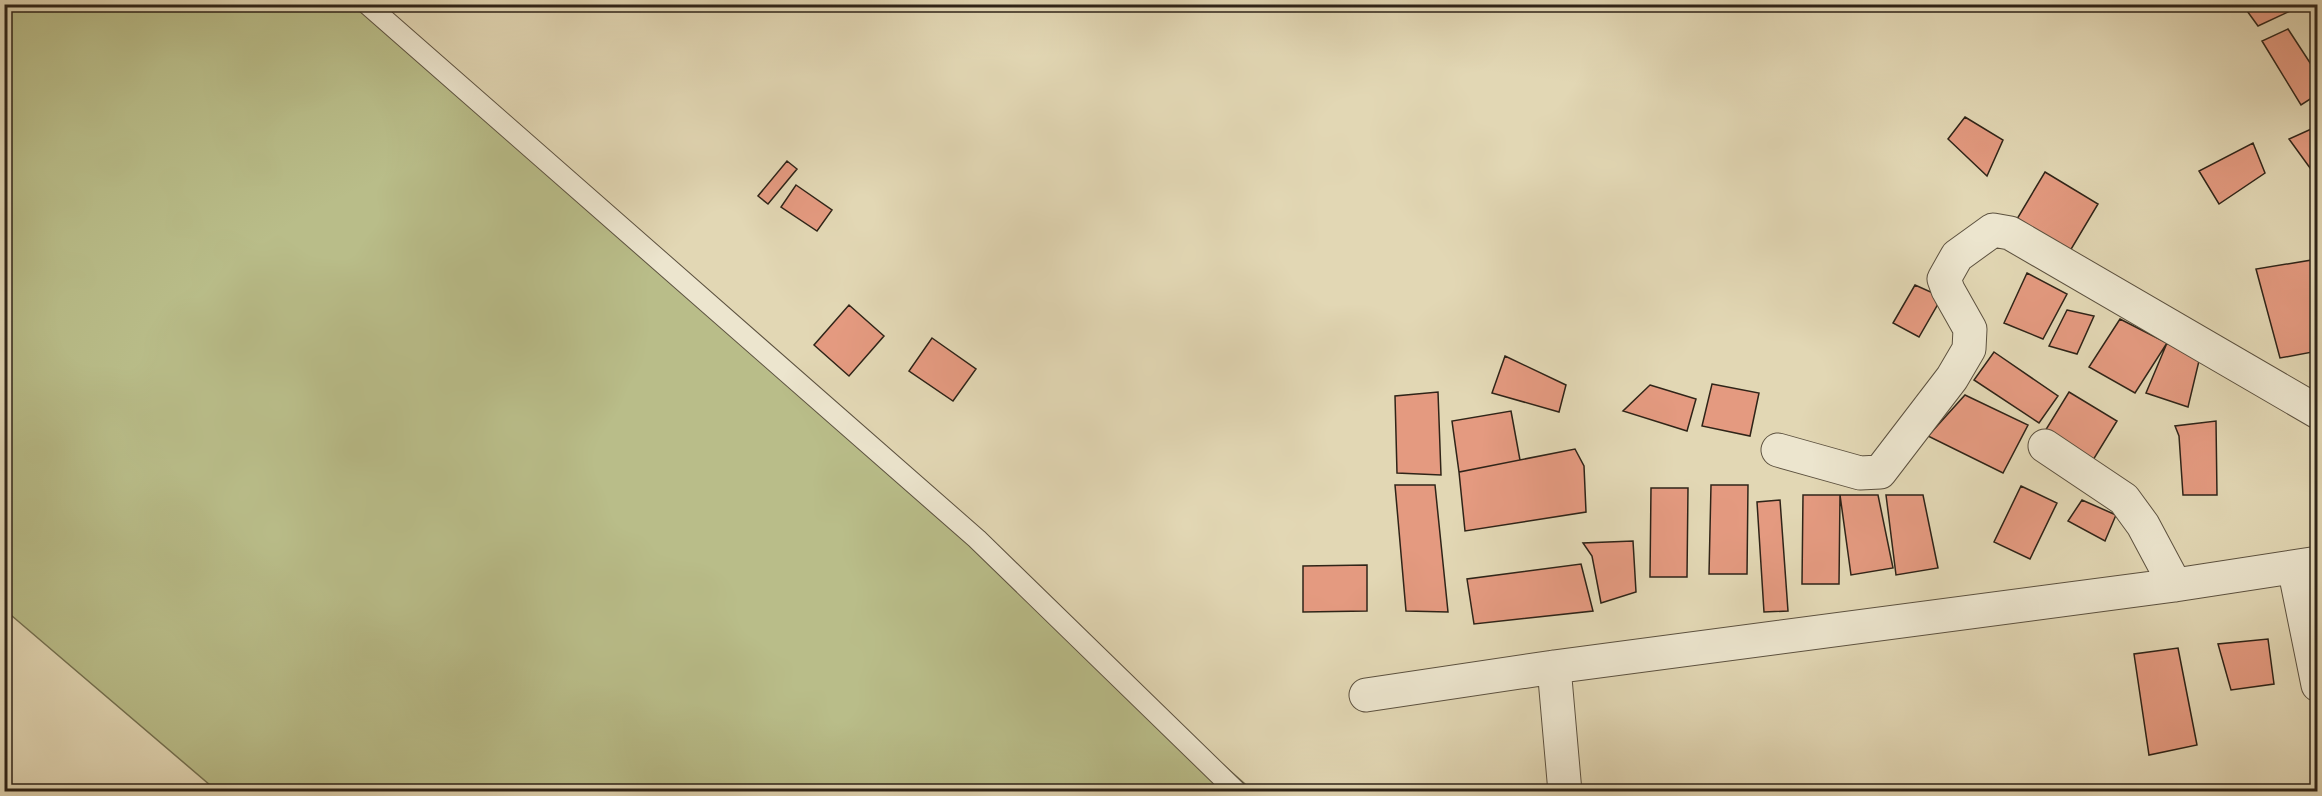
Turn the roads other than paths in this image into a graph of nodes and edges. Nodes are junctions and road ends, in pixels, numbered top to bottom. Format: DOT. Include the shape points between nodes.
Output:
graph roads {
  1 [pos="367,4"];
  2 [pos="2318,412"];
  3 [pos="2045,446"];
  4 [pos="1778,450"];
  5 [pos="2306,565"];
  6 [pos="2175,585"];
  7 [pos="1554,667"];
  8 [pos="2318,685"];
  9 [pos="1366,695"];
  10 [pos="1238,792"];
  11 [pos="1565,792"];
  1 -- 10 [label="lane" via="977,539"];
  2 -- 4 [label="street" via="2010,233 1993,230 1957,256 1944,279 1971,329 1969,349 1952,378 1880,472 1860,473"];
  3 -- 6 [label="street" via="2124,499 2143,525"];
  5 -- 6 [label="street"];
  5 -- 8 [label="street"];
  6 -- 7 [label="street"];
  7 -- 9 [label="street"];
  7 -- 11 [label="street"];
}
